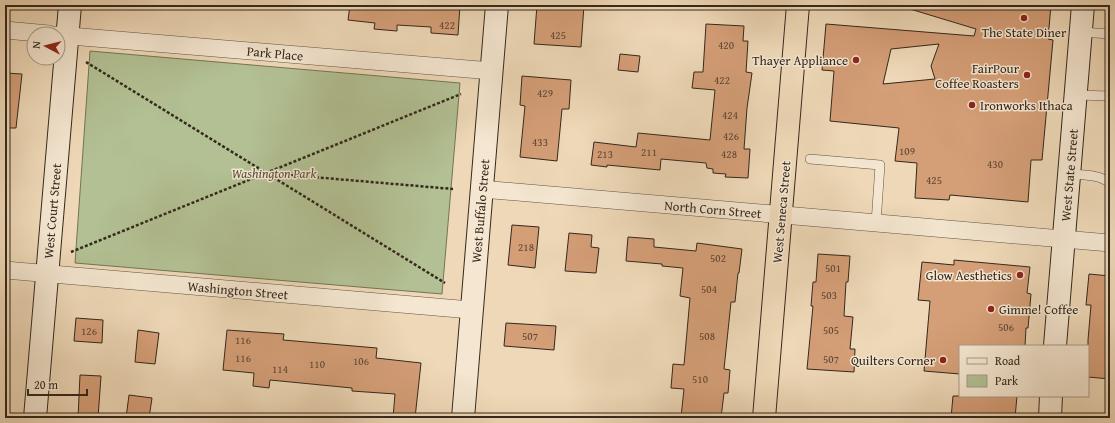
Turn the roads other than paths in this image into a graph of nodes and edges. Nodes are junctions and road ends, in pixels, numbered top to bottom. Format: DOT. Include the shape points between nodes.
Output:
graph roads {
  1 [pos="70,5"];
  2 [pos="497,5"];
  3 [pos="798,5"];
  4 [pos="1083,5"];
  5 [pos="62,26"];
  6 [pos="5,30"];
  7 [pos="26,32"];
  8 [pos="1081,32"];
  9 [pos="1110,34"];
  10 [pos="66,36"];
  11 [pos="57,66"];
  12 [pos="492,71"];
  13 [pos="1076,95"];
  14 [pos="1110,96"];
  15 [pos="810,159"];
  16 [pos="1069,174"];
  17 [pos="1109,180"];
  18 [pos="481,189"];
  19 [pos="781,215"];
  20 [pos="876,223"];
  21 [pos="1064,239"];
  22 [pos="1110,243"];
  23 [pos="5,270"];
  24 [pos="47,274"];
  25 [pos="471,310"];
  26 [pos="1055,345"];
  27 [pos="1051,397"];
  28 [pos="35,418"];
  29 [pos="463,418"];
  30 [pos="764,418"];
  31 [pos="1050,418"];
  1 -- 5 [label="street, West Court Street"];
  2 -- 12 [label="street, West Buffalo Street"];
  3 -- 19 [label="highway, West Seneca Street"];
  4 -- 8 [label="street, West State Street"];
  6 -- 7 [label="street, Park Place"];
  8 -- 9 [label="lane"];
  8 -- 13 [label="street, West State Street"];
  10 -- 12 [label="street, Park Place"];
  11 -- 24 [label="street, West Court Street"];
  12 -- 18 [label="street, West Buffalo Street"];
  13 -- 14 [label="lane"];
  13 -- 16 [label="street, West State Street"];
  15 -- 20 [label="lane" via="880,165"];
  16 -- 17 [label="lane"];
  16 -- 21 [label="street, West State Street"];
  18 -- 19 [label="street, North Corn Street"];
  18 -- 25 [label="street, West Buffalo Street"];
  19 -- 20 [label="street, North Corn Street"];
  19 -- 30 [label="highway, West Seneca Street"];
  20 -- 21 [label="street, North Corn Street"];
  21 -- 22 [label="street, North Corn Street"];
  21 -- 26 [label="street, West State Street"];
  23 -- 24 [label="street, Washington Street"];
  24 -- 25 [label="street, Washington Street"];
  24 -- 28 [label="street, West Court Street"];
  25 -- 29 [label="street, West Buffalo Street"];
  27 -- 31 [label="street"];
}
